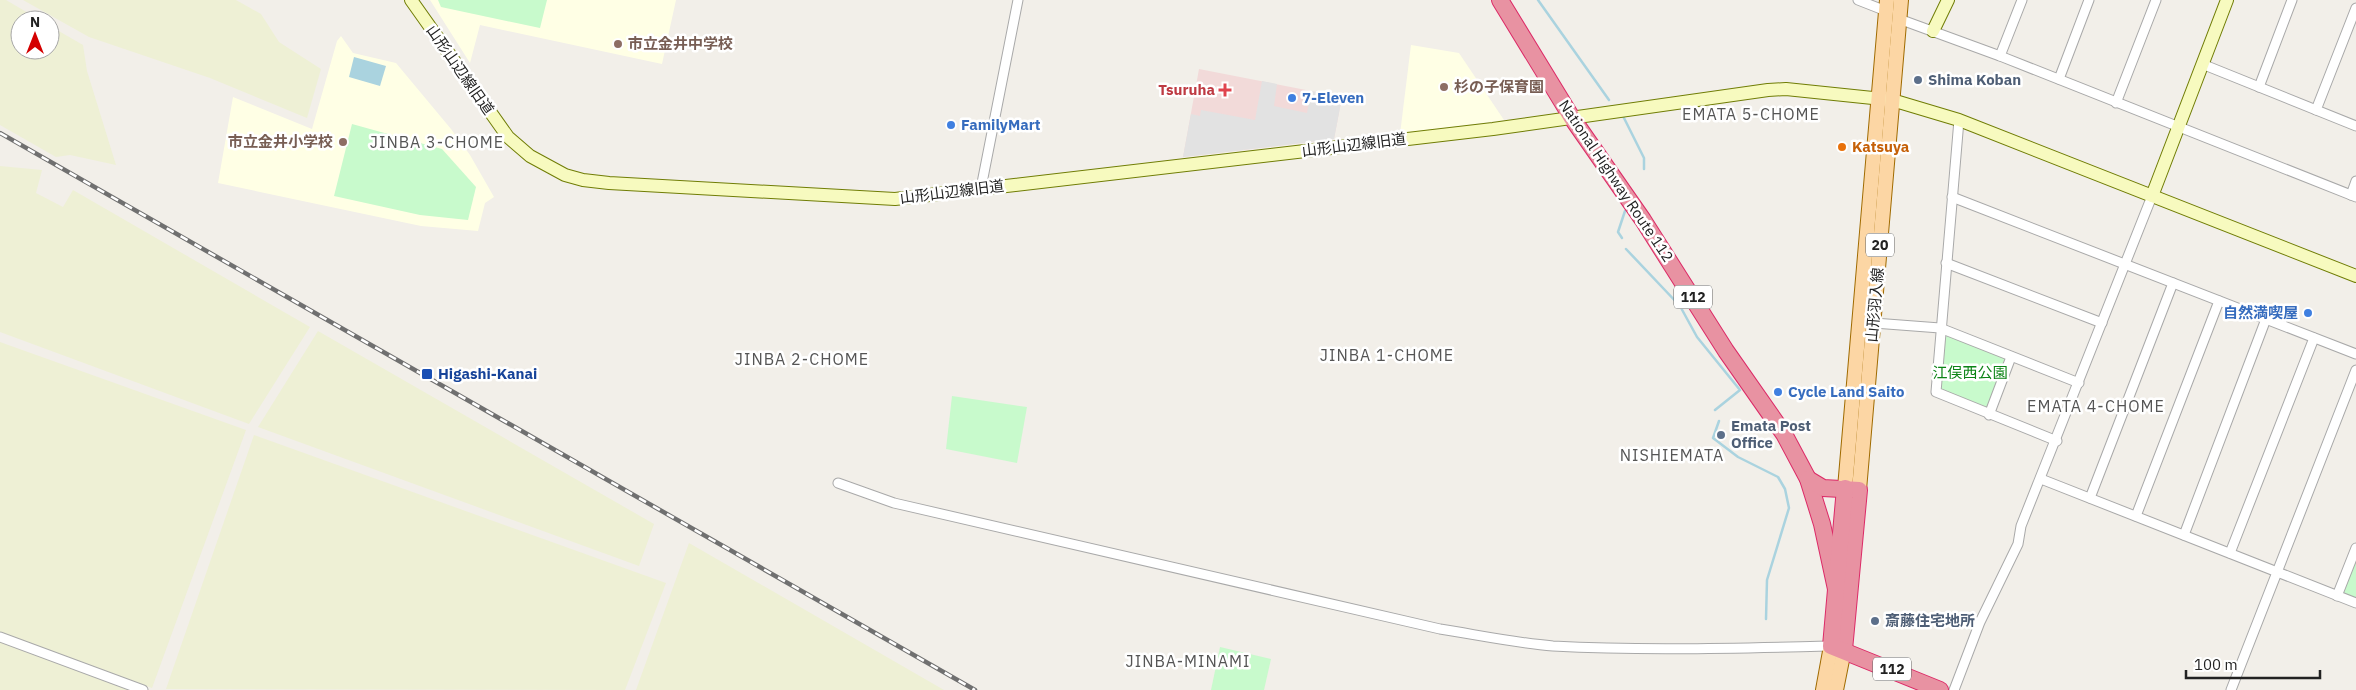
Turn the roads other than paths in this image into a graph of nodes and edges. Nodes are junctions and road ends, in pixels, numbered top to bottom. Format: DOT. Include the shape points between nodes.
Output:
graph roads {
  1 [pos="411,0"];
  2 [pos="1018,0"];
  3 [pos="1500,0"];
  4 [pos="1858,0"];
  5 [pos="1901,0"];
  6 [pos="1948,0"];
  7 [pos="2022,0"];
  8 [pos="2090,0"];
  9 [pos="2156,0"];
  10 [pos="2227,0"];
  11 [pos="2292,0"];
  12 [pos="1886,5"];
  13 [pos="2356,8"];
  14 [pos="1899,19"];
  15 [pos="1933,31"];
  16 [pos="2000,56"];
  17 [pos="2202,64"];
  18 [pos="2059,79"];
  19 [pos="2259,87"];
  20 [pos="1885,99"];
  21 [pos="2116,103"];
  22 [pos="2316,110"];
  23 [pos="1572,118"];
  24 [pos="1959,120"];
  25 [pos="2356,126"];
  26 [pos="2179,127"];
  27 [pos="2356,181"];
  28 [pos="981,188"];
  29 [pos="2152,196"];
  30 [pos="2353,196"];
  31 [pos="1952,198"];
  32 [pos="1946,263"];
  33 [pos="2126,263"];
  34 [pos="2356,276"];
  35 [pos="2173,283"];
  36 [pos="2219,301"];
  37 [pos="2266,319"];
  38 [pos="1874,323"];
  39 [pos="2102,323"];
  40 [pos="1940,328"];
  41 [pos="2314,338"];
  42 [pos="2356,354"];
  43 [pos="2011,357"];
  44 [pos="2356,370"];
  45 [pos="2079,383"];
  46 [pos="1989,414"];
  47 [pos="2057,441"];
  48 [pos="1808,479"];
  49 [pos="2041,479"];
  50 [pos="838,483"];
  51 [pos="1852,489"];
  52 [pos="2090,498"];
  53 [pos="2136,516"];
  54 [pos="2184,535"];
  55 [pos="2356,548"];
  56 [pos="2230,553"];
  57 [pos="2276,572"];
  58 [pos="1836,589"];
  59 [pos="2337,596"];
  60 [pos="2356,603"];
  61 [pos="0,637"];
  62 [pos="1838,648"];
  63 [pos="143,690"];
  64 [pos="1823,690"];
  65 [pos="1836,690"];
  66 [pos="1940,690"];
  67 [pos="1954,690"];
  68 [pos="2231,690"];
  1 -- 28 [label="street, 山形山辺線旧道" via="508,137 530,156 565,175 609,183 847,197 896,198"];
  2 -- 28 [label="street"];
  3 -- 23 [label="highway, National Highway Route 112 / 112"];
  4 -- 12 [label="street"];
  5 -- 14 [label="main road, 山形羽入線 / 20"];
  6 -- 15 [label="street"];
  7 -- 16 [label="street"];
  8 -- 18 [label="street"];
  9 -- 21 [label="street"];
  10 -- 17 [label="street"];
  11 -- 19 [label="street"];
  12 -- 20 [label="main road, 山形羽入線 / 20"];
  13 -- 22 [label="street"];
  14 -- 15 [label="street"];
  14 -- 20 [label="main road, 山形羽入線 / 20"];
  15 -- 16 [label="street"];
  16 -- 18 [label="street"];
  17 -- 19 [label="street"];
  17 -- 26 [label="street"];
  18 -- 21 [label="street"];
  19 -- 22 [label="street"];
  20 -- 23 [label="street, 山形山辺線旧道" via="1768,90"];
  20 -- 24 [label="street, 山形山辺線旧道"];
  20 -- 38 [label="main road, 山形羽入線 / 20"];
  20 -- 51 [label="main road, 山形羽入線 / 20"];
  21 -- 26 [label="street"];
  22 -- 25 [label="street"];
  23 -- 28 [label="street, 山形山辺線旧道"];
  23 -- 48 [label="highway, National Highway Route 112 / 112" via="1784,434"];
  24 -- 29 [label="street, 山形山辺線旧道"];
  24 -- 31 [label="street"];
  26 -- 29 [label="street"];
  26 -- 30 [label="street"];
  27 -- 30 [label="street"];
  29 -- 33 [label="street"];
  29 -- 34 [label="street, 山形山辺線旧道"];
  31 -- 32 [label="street"];
  31 -- 33 [label="street"];
  32 -- 39 [label="street"];
  32 -- 40 [label="street"];
  33 -- 35 [label="street"];
  33 -- 39 [label="street"];
  35 -- 36 [label="street"];
  35 -- 52 [label="street"];
  36 -- 37 [label="street"];
  36 -- 53 [label="street"];
  37 -- 41 [label="street"];
  37 -- 54 [label="street"];
  38 -- 40 [label="street"];
  38 -- 51 [label="main road, 山形羽入線 / 20"];
  39 -- 45 [label="street"];
  40 -- 43 [label="street"];
  40 -- 46 [label="street" via="1936,392"];
  41 -- 42 [label="street"];
  41 -- 56 [label="street"];
  43 -- 45 [label="street"];
  43 -- 46 [label="street"];
  44 -- 57 [label="street"];
  45 -- 47 [label="street"];
  46 -- 47 [label="street"];
  47 -- 49 [label="street"];
  48 -- 51 [label="highway" via="1823,488"];
  48 -- 58 [label="highway, National Highway Route 112"];
  49 -- 52 [label="street"];
  49 -- 67 [label="street" via="2018,544 1980,622"];
  50 -- 62 [label="street" via="894,503 1005,530 1440,629 1494,638 1562,646"];
  51 -- 58 [label="highway"];
  51 -- 62 [label="highway"];
  52 -- 53 [label="street"];
  53 -- 54 [label="street"];
  54 -- 56 [label="street"];
  55 -- 59 [label="street"];
  56 -- 57 [label="street"];
  57 -- 59 [label="street"];
  57 -- 68 [label="street"];
  58 -- 62 [label="highway"];
  59 -- 60 [label="street"];
  61 -- 63 [label="street"];
  62 -- 64 [label="main road"];
  62 -- 65 [label="main road"];
  62 -- 66 [label="highway, 112"];
}
